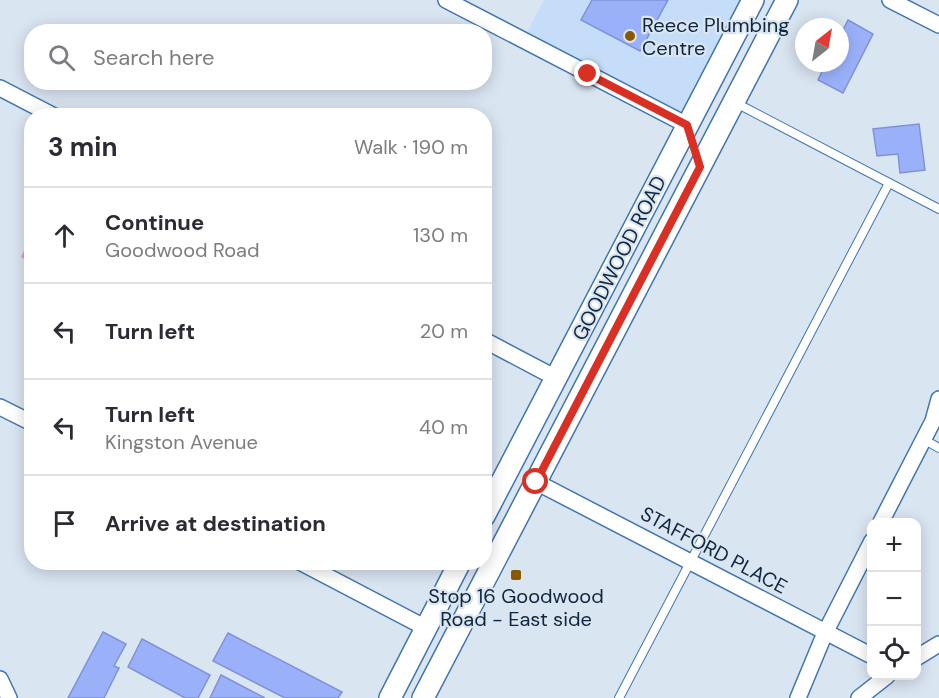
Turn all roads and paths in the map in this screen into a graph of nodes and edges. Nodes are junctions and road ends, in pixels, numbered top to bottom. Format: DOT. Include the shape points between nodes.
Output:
graph roads {
  1 [pos="446,0"];
  2 [pos="753,0"];
  3 [pos="787,0"];
  4 [pos="890,0"];
  5 [pos="939,25"];
  6 [pos="0,88"];
  7 [pos="732,106"];
  8 [pos="39,108"];
  9 [pos="687,125"];
  10 [pos="700,167"];
  11 [pos="889,183"];
  12 [pos="939,209"];
  13 [pos="492,344"];
  14 [pos="556,378"];
  15 [pos="939,399"];
  16 [pos="0,407"];
  17 [pos="24,419"];
  18 [pos="923,439"];
  19 [pos="939,448"];
  20 [pos="536,482"];
  21 [pos="492,501"];
  22 [pos="883,518"];
  23 [pos="867,551"];
  24 [pos="691,562"];
  25 [pos="492,566"];
  26 [pos="315,570"];
  27 [pos="456,570"];
  28 [pos="490,570"];
  29 [pos="466,616"];
  30 [pos="426,628"];
  31 [pos="825,633"];
  32 [pos="939,644"];
  33 [pos="867,654"];
  34 [pos="921,655"];
  35 [pos="437,672"];
  36 [pos="0,679"];
  37 [pos="880,680"];
  38 [pos="9,698"];
  39 [pos="390,698"];
  40 [pos="423,698"];
  41 [pos="619,698"];
  42 [pos="798,698"];
  43 [pos="859,698"];
  1 -- 9 [label="street"];
  2 -- 9 [label="main road, GOODWOOD ROAD"];
  3 -- 7 [label="main road, GOODWOOD ROAD"];
  4 -- 5 [label="street"];
  6 -- 8 [label="street"];
  7 -- 9 [label="main road"];
  7 -- 10 [label="main road, GOODWOOD ROAD"];
  7 -- 11 [label="lane"];
  9 -- 10 [label="main road"];
  9 -- 14 [label="main road, GOODWOOD ROAD"];
  10 -- 20 [label="main road, GOODWOOD ROAD"];
  11 -- 12 [label="lane"];
  11 -- 24 [label="lane"];
  13 -- 14 [label="street"];
  14 -- 21 [label="main road, GOODWOOD ROAD"];
  15 -- 18 [label="street"];
  16 -- 17 [label="street"];
  18 -- 19 [label="lane"];
  18 -- 22 [label="street"];
  20 -- 24 [label="street, STAFFORD PLACE"];
  20 -- 25 [label="main road, GOODWOOD ROAD"];
  23 -- 31 [label="street"];
  24 -- 31 [label="street, STAFFORD PLACE"];
  24 -- 41 [label="lane"];
  26 -- 30 [label="street"];
  27 -- 30 [label="main road"];
  28 -- 29 [label="main road, GOODWOOD ROAD"];
  29 -- 30 [label="main road"];
  29 -- 35 [label="main road, GOODWOOD ROAD"];
  30 -- 35 [label="main road"];
  30 -- 39 [label="main road"];
  31 -- 33 [label="street, STAFFORD PLACE"];
  31 -- 42 [label="street"];
  32 -- 34 [label="street"];
  35 -- 40 [label="main road, GOODWOOD ROAD"];
  36 -- 38 [label="street"];
  37 -- 43 [label="street"];
}
